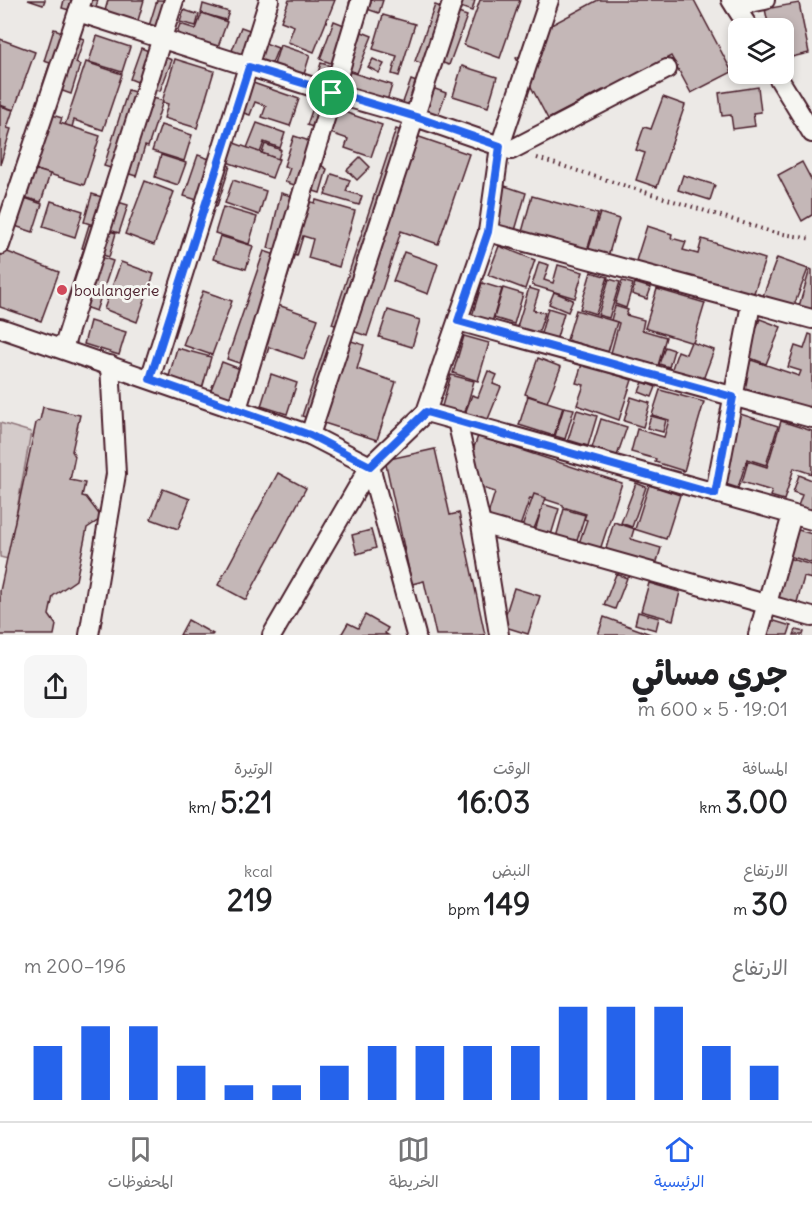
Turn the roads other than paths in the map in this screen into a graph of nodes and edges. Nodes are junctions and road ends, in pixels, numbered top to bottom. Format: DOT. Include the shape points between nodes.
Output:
graph roads {
  1 [pos="174,0"];
  2 [pos="269,0"];
  3 [pos="361,0"];
  4 [pos="453,0"];
  5 [pos="549,0"];
  6 [pos="765,0"];
  7 [pos="733,3"];
  8 [pos="80,6"];
  9 [pos="742,18"];
  10 [pos="163,38"];
  11 [pos="249,67"];
  12 [pos="667,69"];
  13 [pos="782,84"];
  14 [pos="332,93"];
  15 [pos="416,117"];
  16 [pos="812,133"];
  17 [pos="505,148"];
  18 [pos="488,232"];
  19 [pos="0,245"];
  20 [pos="751,304"];
  21 [pos="812,320"];
  22 [pos="458,321"];
  23 [pos="0,328"];
  24 [pos="63,349"];
  25 [pos="111,365"];
  26 [pos="150,379"];
  27 [pos="733,397"];
  28 [pos="237,409"];
  29 [pos="426,412"];
  30 [pos="812,418"];
  31 [pos="457,421"];
  32 [pos="310,435"];
  33 [pos="370,466"];
  34 [pos="715,494"];
  35 [pos="792,515"];
  36 [pos="812,520"];
  37 [pos="481,524"];
  38 [pos="767,604"];
  39 [pos="812,617"];
  40 [pos="89,635"];
  41 [pos="272,635"];
  42 [pos="416,635"];
  43 [pos="499,635"];
  44 [pos="758,635"];
  1 -- 10 [label="street"];
  2 -- 11 [label="street"];
  3 -- 14 [label="street"];
  4 -- 15 [label="street"];
  5 -- 17 [label="street"];
  6 -- 7 [label="street"];
  7 -- 9 [label="street"];
  8 -- 10 [label="street"];
  8 -- 19 [label="street"];
  10 -- 11 [label="street"];
  10 -- 24 [label="street"];
  11 -- 14 [label="street"];
  11 -- 26 [label="street"];
  12 -- 17 [label="street"];
  13 -- 16 [label="street"];
  14 -- 15 [label="street"];
  14 -- 28 [label="street"];
  15 -- 17 [label="street"];
  15 -- 32 [label="street"];
  17 -- 18 [label="street"];
  18 -- 20 [label="street"];
  18 -- 22 [label="street"];
  20 -- 21 [label="street"];
  20 -- 27 [label="street"];
  22 -- 27 [label="street"];
  22 -- 29 [label="street"];
  23 -- 24 [label="street"];
  24 -- 25 [label="street"];
  25 -- 26 [label="street"];
  25 -- 40 [label="street" via="116,474"];
  26 -- 28 [label="street"];
  27 -- 30 [label="street"];
  27 -- 34 [label="street"];
  28 -- 32 [label="street"];
  29 -- 31 [label="street"];
  29 -- 33 [label="street"];
  31 -- 34 [label="street"];
  31 -- 37 [label="street"];
  32 -- 33 [label="street"];
  33 -- 41 [label="street"];
  33 -- 42 [label="street"];
  34 -- 35 [label="street"];
  35 -- 36 [label="street"];
  35 -- 38 [label="street"];
  37 -- 38 [label="street"];
  37 -- 43 [label="street"];
  38 -- 39 [label="street"];
  38 -- 44 [label="street"];
}
